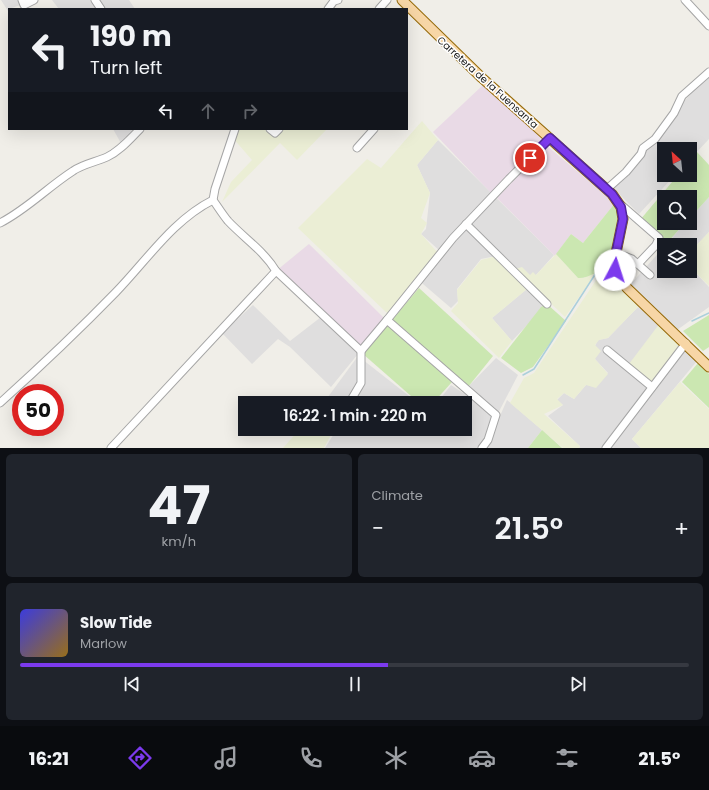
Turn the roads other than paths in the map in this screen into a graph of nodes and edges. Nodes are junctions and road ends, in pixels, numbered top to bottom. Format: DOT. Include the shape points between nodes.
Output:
graph roads {
  1 [pos="22,0"];
  2 [pos="34,0"];
  3 [pos="95,0"];
  4 [pos="338,0"];
  5 [pos="387,0"];
  6 [pos="685,0"];
  7 [pos="406,1"];
  8 [pos="101,8"];
  9 [pos="329,8"];
  10 [pos="380,8"];
  11 [pos="709,26"];
  12 [pos="709,72"];
  13 [pos="139,130"];
  14 [pos="235,130"];
  15 [pos="271,130"];
  16 [pos="278,130"];
  17 [pos="373,130"];
  18 [pos="550,138"];
  19 [pos="357,148"];
  20 [pos="606,189"];
  21 [pos="213,200"];
  22 [pos="618,202"];
  23 [pos="0,223"];
  24 [pos="466,224"];
  25 [pos="616,253"];
  26 [pos="638,264"];
  27 [pos="276,271"];
  28 [pos="650,275"];
  29 [pos="547,304"];
  30 [pos="388,320"];
  31 [pos="686,343"];
  32 [pos="608,350"];
  33 [pos="361,351"];
  34 [pos="709,367"];
  35 [pos="652,387"];
  36 [pos="353,396"];
  37 [pos="0,403"];
  38 [pos="110,448"];
  39 [pos="482,448"];
  40 [pos="606,448"];
  1 -- 2 [label="street" via="24,5"];
  3 -- 8 [label="street"];
  4 -- 9 [label="street"];
  5 -- 10 [label="street"];
  6 -- 11 [label="street"];
  7 -- 18 [label="main road, Carretera de la Fuensanta" via="482,78"];
  12 -- 20 [label="street" via="682,96 655,139 643,148 626,172"];
  13 -- 23 [label="street" via="127,143 107,157 75,170 14,216"];
  14 -- 21 [label="street"];
  15 -- 16 [label="street" via="275,134"];
  17 -- 19 [label="street"];
  18 -- 20 [label="main road, Carretera de la Fuensanta"];
  18 -- 24 [label="street"];
  20 -- 22 [label="main road, Carretera de la Fuensanta"];
  21 -- 27 [label="street" via="228,221 256,246"];
  21 -- 37 [label="street" via="201,207 158,245 116,292"];
  22 -- 25 [label="main road, Carretera de la Fuensanta" via="623,219"];
  22 -- 26 [label="street" via="659,238 656,245"];
  24 -- 29 [label="street"];
  24 -- 30 [label="street"];
  25 -- 26 [label="street"];
  25 -- 31 [label="main road, Carretera de la Fuensanta" via="615,270 625,286"];
  26 -- 28 [label="street"];
  27 -- 33 [label="street"];
  27 -- 38 [label="street"];
  30 -- 33 [label="street"];
  30 -- 39 [label="street" via="496,415 488,440"];
  31 -- 34 [label="main road, Carretera de la Fuensanta"];
  31 -- 35 [label="street"];
  32 -- 35 [label="street"];
  33 -- 36 [label="street" via="361,383"];
  35 -- 40 [label="street"];
}
